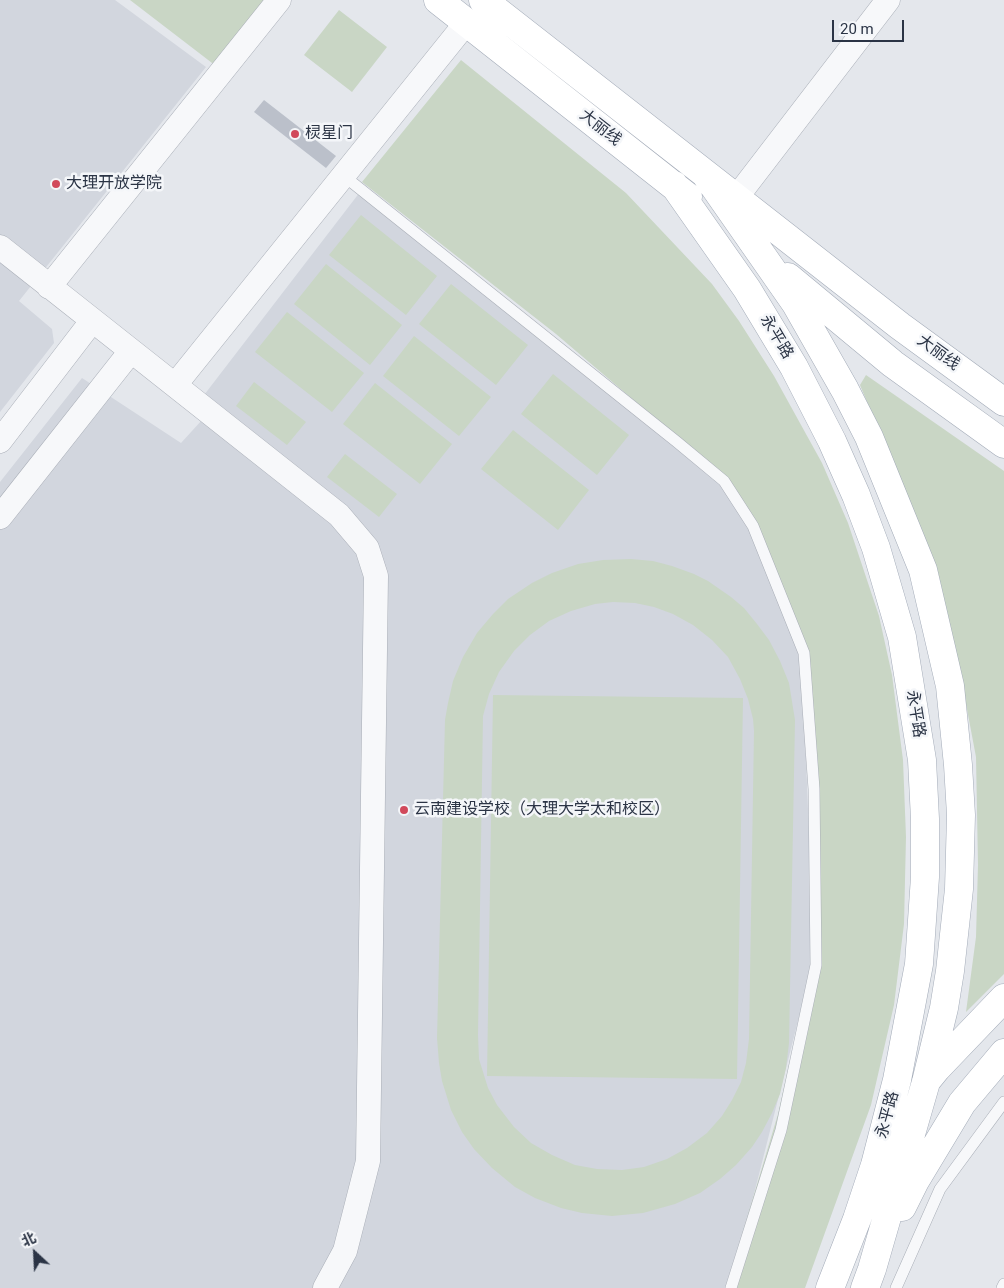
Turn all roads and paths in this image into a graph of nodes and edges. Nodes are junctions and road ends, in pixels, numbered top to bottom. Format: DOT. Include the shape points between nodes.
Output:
graph roads {
  1 [pos="279,0"];
  2 [pos="438,0"];
  3 [pos="483,0"];
  4 [pos="888,0"];
  5 [pos="466,23"];
  6 [pos="706,175"];
  7 [pos="344,176"];
  8 [pos="674,185"];
  9 [pos="736,198"];
  10 [pos="0,247"];
  11 [pos="762,256"];
  12 [pos="49,287"];
  13 [pos="92,320"];
  14 [pos="131,350"];
  15 [pos="175,385"];
  16 [pos="1004,402"];
  17 [pos="0,442"];
  18 [pos="1004,444"];
  19 [pos="0,517"];
  20 [pos="1004,998"];
  21 [pos="1004,1053"];
  22 [pos="926,1082"];
  23 [pos="1004,1102"];
  24 [pos="875,1165"];
  25 [pos="868,1279"];
  26 [pos="1004,1284"];
  27 [pos="325,1288"];
  28 [pos="731,1288"];
  29 [pos="830,1288"];
  30 [pos="896,1288"];
  31 [pos="1002,1288"];
  1 -- 12 [label="street"];
  2 -- 5 [label="main road, 大丽线"];
  3 -- 6 [label="main road, 大丽线"];
  4 -- 9 [label="street"];
  5 -- 7 [label="street"];
  5 -- 8 [label="main road, 大丽线"];
  6 -- 9 [label="main road, 大丽线"];
  6 -- 11 [label="main road, 大丽线"];
  7 -- 15 [label="street"];
  7 -- 28 [label="lane" via="724,481 753,526 804,654 814,789 816,965 781,1130"];
  8 -- 11 [label="main road, 大丽线"];
  8 -- 24 [label="main road, 永平路" via="747,289 794,367 832,441 876,548 902,637 922,760 924,886 919,964 909,1021"];
  9 -- 16 [label="main road, 大丽线" via="892,320"];
  10 -- 12 [label="street"];
  11 -- 18 [label="main road, 大丽线" via="893,364"];
  11 -- 22 [label="main road, 永平路" via="796,304 869,436 923,570 950,686 961,815 960,889 944,1008"];
  12 -- 13 [label="street"];
  13 -- 14 [label="street"];
  13 -- 17 [label="street"];
  14 -- 15 [label="street"];
  14 -- 19 [label="street"];
  15 -- 27 [label="street" via="340,515 367,548 376,576 368,1160 345,1251"];
  20 -- 22 [label="main road"];
  21 -- 25 [label="main road" via="957,1111 915,1181"];
  22 -- 24 [label="main road"];
  22 -- 25 [label="main road, 永平路"];
  23 -- 30 [label="lane" via="940,1189"];
  24 -- 29 [label="main road, 永平路"];
  26 -- 31 [label="lane"];
}
